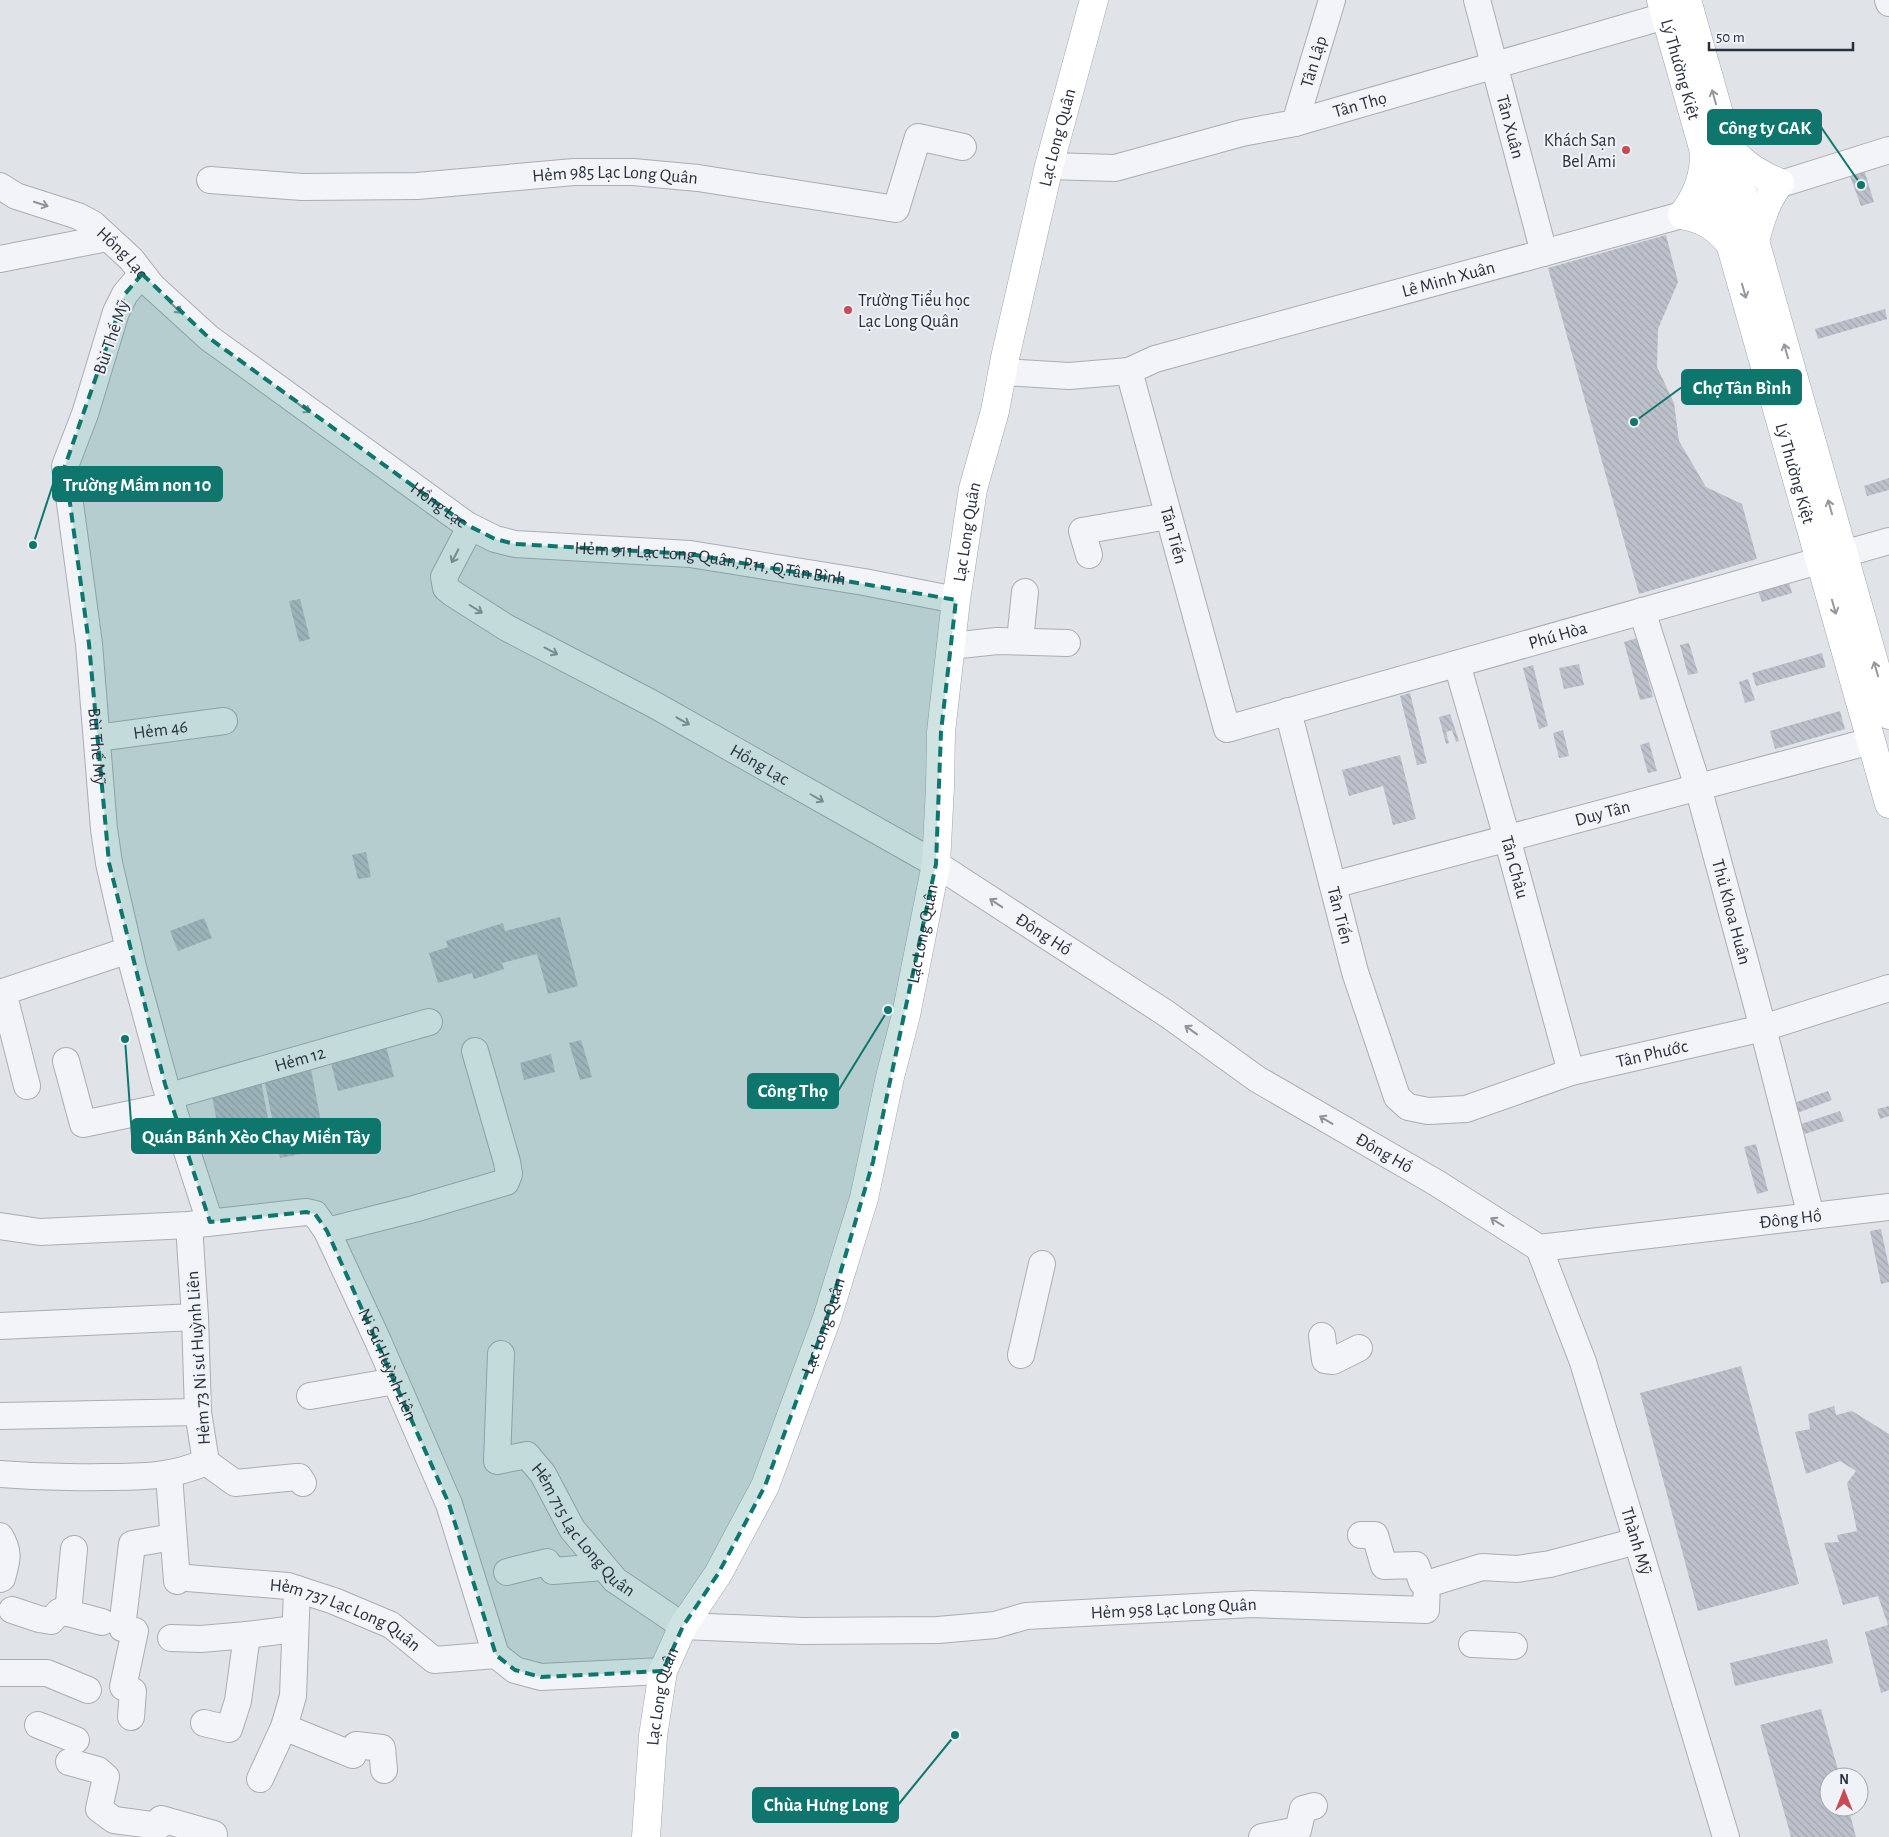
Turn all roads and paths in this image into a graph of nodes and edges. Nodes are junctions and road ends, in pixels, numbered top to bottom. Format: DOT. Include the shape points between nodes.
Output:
graph roads {
  1 [pos="1094,0"];
  2 [pos="1332,0"];
  3 [pos="1477,0"];
  4 [pos="1671,5"];
  5 [pos="1494,64"];
  6 [pos="1295,123"];
  7 [pos="963,147"];
  8 [pos="1716,148"];
  9 [pos="1889,150"];
  10 [pos="1049,166"];
  11 [pos="210,180"];
  12 [pos="1780,183"];
  13 [pos="0,186"];
  14 [pos="1730,199"];
  15 [pos="1682,215"];
  16 [pos="107,238"];
  17 [pos="1743,243"];
  18 [pos="1544,252"];
  19 [pos="0,259"];
  20 [pos="142,274"];
  21 [pos="1129,371"];
  22 [pos="1002,372"];
  23 [pos="1168,516"];
  24 [pos="467,525"];
  25 [pos="1889,541"];
  26 [pos="1089,555"];
  27 [pos="1832,557"];
  28 [pos="1026,592"];
  29 [pos="956,600"];
  30 [pos="1642,611"];
  31 [pos="1020,641"];
  32 [pos="1067,642"];
  33 [pos="951,646"];
  34 [pos="1457,664"];
  35 [pos="1288,711"];
  36 [pos="1889,716"];
  37 [pos="224,720"];
  38 [pos="1227,729"];
  39 [pos="97,738"];
  40 [pos="1871,741"];
  41 [pos="1698,787"];
  42 [pos="1889,804"];
  43 [pos="1508,838"];
  44 [pos="936,864"];
  45 [pos="1333,886"];
  46 [pos="129,950"];
  47 [pos="1889,988"];
  48 [pos="2,992"];
  49 [pos="429,1022"];
  50 [pos="1763,1028"];
  51 [pos="475,1051"];
  52 [pos="66,1061"];
  53 [pos="1571,1072"];
  54 [pos="27,1086"];
  55 [pos="171,1101"];
  56 [pos="1413,1108"];
  57 [pos="1889,1207"];
  58 [pos="1811,1216"];
  59 [pos="200,1224"];
  60 [pos="0,1226"];
  61 [pos="327,1231"];
  62 [pos="1539,1248"];
  63 [pos="1042,1264"];
  64 [pos="195,1317"];
  65 [pos="0,1326"];
  66 [pos="1322,1336"];
  67 [pos="1360,1348"];
  68 [pos="501,1354"];
  69 [pos="1021,1355"];
  70 [pos="395,1381"];
  71 [pos="310,1396"];
  72 [pos="198,1412"];
  73 [pos="0,1416"];
  74 [pos="206,1462"];
  75 [pos="0,1474"];
  76 [pos="169,1474"];
  77 [pos="303,1483"];
  78 [pos="1361,1535"];
  79 [pos="0,1536"];
  80 [pos="173,1537"];
  81 [pos="1637,1541"];
  82 [pos="74,1549"];
  83 [pos="603,1567"];
  84 [pos="507,1572"];
  85 [pos="0,1579"];
  86 [pos="1427,1584"];
  87 [pos="297,1589"];
  88 [pos="12,1610"];
  89 [pos="68,1613"];
  90 [pos="683,1626"];
  91 [pos="119,1627"];
  92 [pos="296,1629"];
  93 [pos="247,1635"];
  94 [pos="171,1638"];
  95 [pos="1472,1644"];
  96 [pos="1514,1646"];
  97 [pos="496,1655"];
  98 [pos="664,1671"];
  99 [pos="0,1673"];
  100 [pos="88,1690"];
  101 [pos="131,1718"];
  102 [pos="204,1724"];
  103 [pos="38,1725"];
  104 [pos="284,1727"];
  105 [pos="384,1770"];
  106 [pos="260,1779"];
  107 [pos="1314,1806"];
  108 [pos="214,1837"];
  109 [pos="646,1837"];
  110 [pos="1262,1837"];
  111 [pos="1726,1837"];
  1 -- 10 [label="main road, Lạc Long Quân"];
  2 -- 6 [label="street, Tân Lập"];
  3 -- 5 [label="street, Tân Xuân"];
  4 -- 5 [label="street, Tân Thọ"];
  4 -- 8 [label="main road, Lý Thường Kiệt"];
  5 -- 6 [label="street, Tân Thọ"];
  5 -- 18 [label="street, Tân Xuân"];
  6 -- 10 [label="street, Tân Thọ" via="1115,168"];
  7 -- 11 [label="street, Hẻm 985 Lạc Long Quân" via="918,137 896,209 698,178 633,172 574,172 417,186 302,187"];
  8 -- 12 [label="main road"];
  8 -- 14 [label="main road, Lý Thường Kiệt"];
  8 -- 15 [label="main road" via="1692,202"];
  9 -- 12 [label="street, Lê Minh Xuân"];
  10 -- 22 [label="main road, Lạc Long Quân"];
  12 -- 14 [label="street, Lê Minh Xuân"];
  12 -- 17 [label="main road"];
  13 -- 16 [label="street, Hồng Lạc, one-way" via="16,196 85,219"];
  14 -- 15 [label="street, Lê Minh Xuân"];
  14 -- 17 [label="main road, Lý Thường Kiệt"];
  15 -- 17 [label="main road" via="1711,224"];
  15 -- 18 [label="street, Lê Minh Xuân"];
  16 -- 19 [label="street"];
  16 -- 20 [label="street, Hồng Lạc" via="131,259"];
  17 -- 27 [label="main road, Lý Thường Kiệt"];
  18 -- 21 [label="street, Lê Minh Xuân" via="1154,359"];
  20 -- 24 [label="street, Hồng Lạc, one-way" via="209,338"];
  20 -- 39 [label="street, Bùi Thế Mỹ" via="125,294 116,312 85,414 65,466 89,644"];
  21 -- 22 [label="street, Lê Minh Xuân" via="1069,376"];
  21 -- 23 [label="street, Tân Tiến"];
  22 -- 29 [label="main road, Lạc Long Quân" via="995,411 973,489"];
  23 -- 26 [label="street" via="1082,531"];
  23 -- 38 [label="street, Tân Tiến"];
  24 -- 29 [label="street, Hẻm 911 Lạc Long Quân, P.11, Q.Tân Bình" via="495,539 515,544 690,554"];
  24 -- 44 [label="street, Hồng Lạc, one-way" via="467,533 444,577 446,588 452,593 507,628 653,704"];
  25 -- 27 [label="street, Phú Hòa"];
  27 -- 30 [label="street, Phú Hòa"];
  36 -- 27 [label="main road, Lý Thường Kiệt, one-way"];
  27 -- 40 [label="main road, Lý Thường Kiệt, one-way"];
  28 -- 31 [label="street"];
  29 -- 33 [label="main road, Lạc Long Quân"];
  30 -- 34 [label="street, Phú Hòa"];
  30 -- 41 [label="street, Thủ Khoa Huân"];
  31 -- 32 [label="street"];
  31 -- 33 [label="street"];
  33 -- 44 [label="main road, Lạc Long Quân" via="941,732"];
  34 -- 35 [label="street, Phú Hòa"];
  34 -- 43 [label="street, Tân Châu"];
  35 -- 38 [label="street, Phú Hòa"];
  35 -- 45 [label="street, Tân Tiến"];
  37 -- 39 [label="street, Hẻm 46"];
  39 -- 46 [label="street, Bùi Thế Mỹ" via="104,830"];
  40 -- 41 [label="street, Duy Tân"];
  40 -- 42 [label="main road, Lý Thường Kiệt"];
  41 -- 43 [label="street, Duy Tân"];
  41 -- 50 [label="street, Thủ Khoa Huân"];
  43 -- 45 [label="street, Duy Tân"];
  43 -- 53 [label="street, Tân Châu"];
  62 -- 44 [label="street, Đông Hồ, one-way" via="1435,1182 1258,1079 1168,1014"];
  44 -- 90 [label="main road, Lạc Long Quân" via="873,1162 826,1318 764,1486 718,1574"];
  45 -- 56 [label="street, Tân Tiến" via="1355,972 1397,1097"];
  46 -- 48 [label="street"];
  46 -- 55 [label="street, Bùi Thế Mỹ"];
  47 -- 50 [label="street, Tân Phước"];
  48 -- 54 [label="street"];
  49 -- 55 [label="street, Hẻm 12"];
  50 -- 53 [label="street, Tân Phước"];
  50 -- 58 [label="street, Thủ Khoa Huân"];
  51 -- 61 [label="street" via="507,1162 509,1174 506,1182"];
  52 -- 55 [label="street, Hẻm 12" via="83,1124"];
  53 -- 56 [label="street, Tân Phước" via="1466,1109 1428,1111"];
  55 -- 59 [label="street, Bùi Thế Mỹ"];
  57 -- 58 [label="street, Đông Hồ"];
  58 -- 62 [label="street, Đông Hồ"];
  59 -- 60 [label="street, Ni Sư Huỳnh Liên" via="40,1232"];
  59 -- 61 [label="street, Ni Sư Huỳnh Liên" via="306,1212 315,1214"];
  59 -- 64 [label="street, Hẻm 73 Ni sư Huỳnh Liên"];
  61 -- 70 [label="street, Ni Sư Huỳnh Liên"];
  62 -- 81 [label="street, Thành Mỹ" via="1583,1362"];
  63 -- 69 [label="street"];
  64 -- 65 [label="street"];
  64 -- 72 [label="street, Hẻm 73 Ni sư Huỳnh Liên"];
  66 -- 67 [label="street" via="1326,1360 1333,1361"];
  68 -- 83 [label="street, Hẻm 715 Lạc Long Quân" via="497,1461 527,1455 543,1474 572,1529"];
  70 -- 71 [label="street"];
  70 -- 97 [label="street, Ni Sư Huỳnh Liên" via="449,1504"];
  72 -- 73 [label="street"];
  72 -- 74 [label="street, Hẻm 73 Ni sư Huỳnh Liên"];
  74 -- 76 [label="street, Hẻm 73 Ni sư Huỳnh Liên"];
  74 -- 77 [label="street" via="235,1483 297,1477"];
  75 -- 76 [label="street, Hẻm 73 Ni sư Huỳnh Liên" via="49,1478"];
  76 -- 80 [label="street"];
  78 -- 86 [label="street" via="1375,1535 1384,1566 1416,1565 1422,1582"];
  79 -- 85 [label="street" via="8,1558"];
  80 -- 87 [label="street, Hẻm 737 Lạc Long Quân" via="182,1579"];
  80 -- 91 [label="street" via="132,1544"];
  81 -- 86 [label="street" via="1550,1564 1517,1569 1482,1567"];
  81 -- 111 [label="street, Thành Mỹ"];
  82 -- 89 [label="street"];
  83 -- 84 [label="street" via="553,1571 547,1562"];
  83 -- 90 [label="street, Hẻm 715 Lạc Long Quân" via="615,1580"];
  86 -- 90 [label="street, Hẻm 958 Lạc Long Quân" via="1426,1610 1230,1605 1026,1616 995,1625 938,1630"];
  87 -- 92 [label="street"];
  87 -- 97 [label="street, Hẻm 737 Lạc Long Quân" via="391,1625 434,1660"];
  88 -- 89 [label="street" via="50,1621 59,1612"];
  89 -- 91 [label="street"];
  90 -- 98 [label="main road, Lạc Long Quân"];
  91 -- 101 [label="street" via="123,1687 133,1691"];
  92 -- 93 [label="street"];
  92 -- 104 [label="street" via="293,1696"];
  93 -- 94 [label="street"];
  93 -- 102 [label="street" via="238,1701 229,1729"];
  95 -- 96 [label="street"];
  97 -- 98 [label="street" via="516,1670 541,1677"];
  98 -- 109 [label="main road, Lạc Long Quân" via="653,1736"];
  99 -- 100 [label="street" via="47,1673"];
  103 -- 108 [label="street" via="106,1777 99,1810 114,1820 160,1822 214,1834"];
  104 -- 105 [label="street" via="353,1755 356,1746 382,1748"];
  104 -- 106 [label="street"];
  107 -- 110 [label="street" via="1302,1809 1298,1830"];
}
